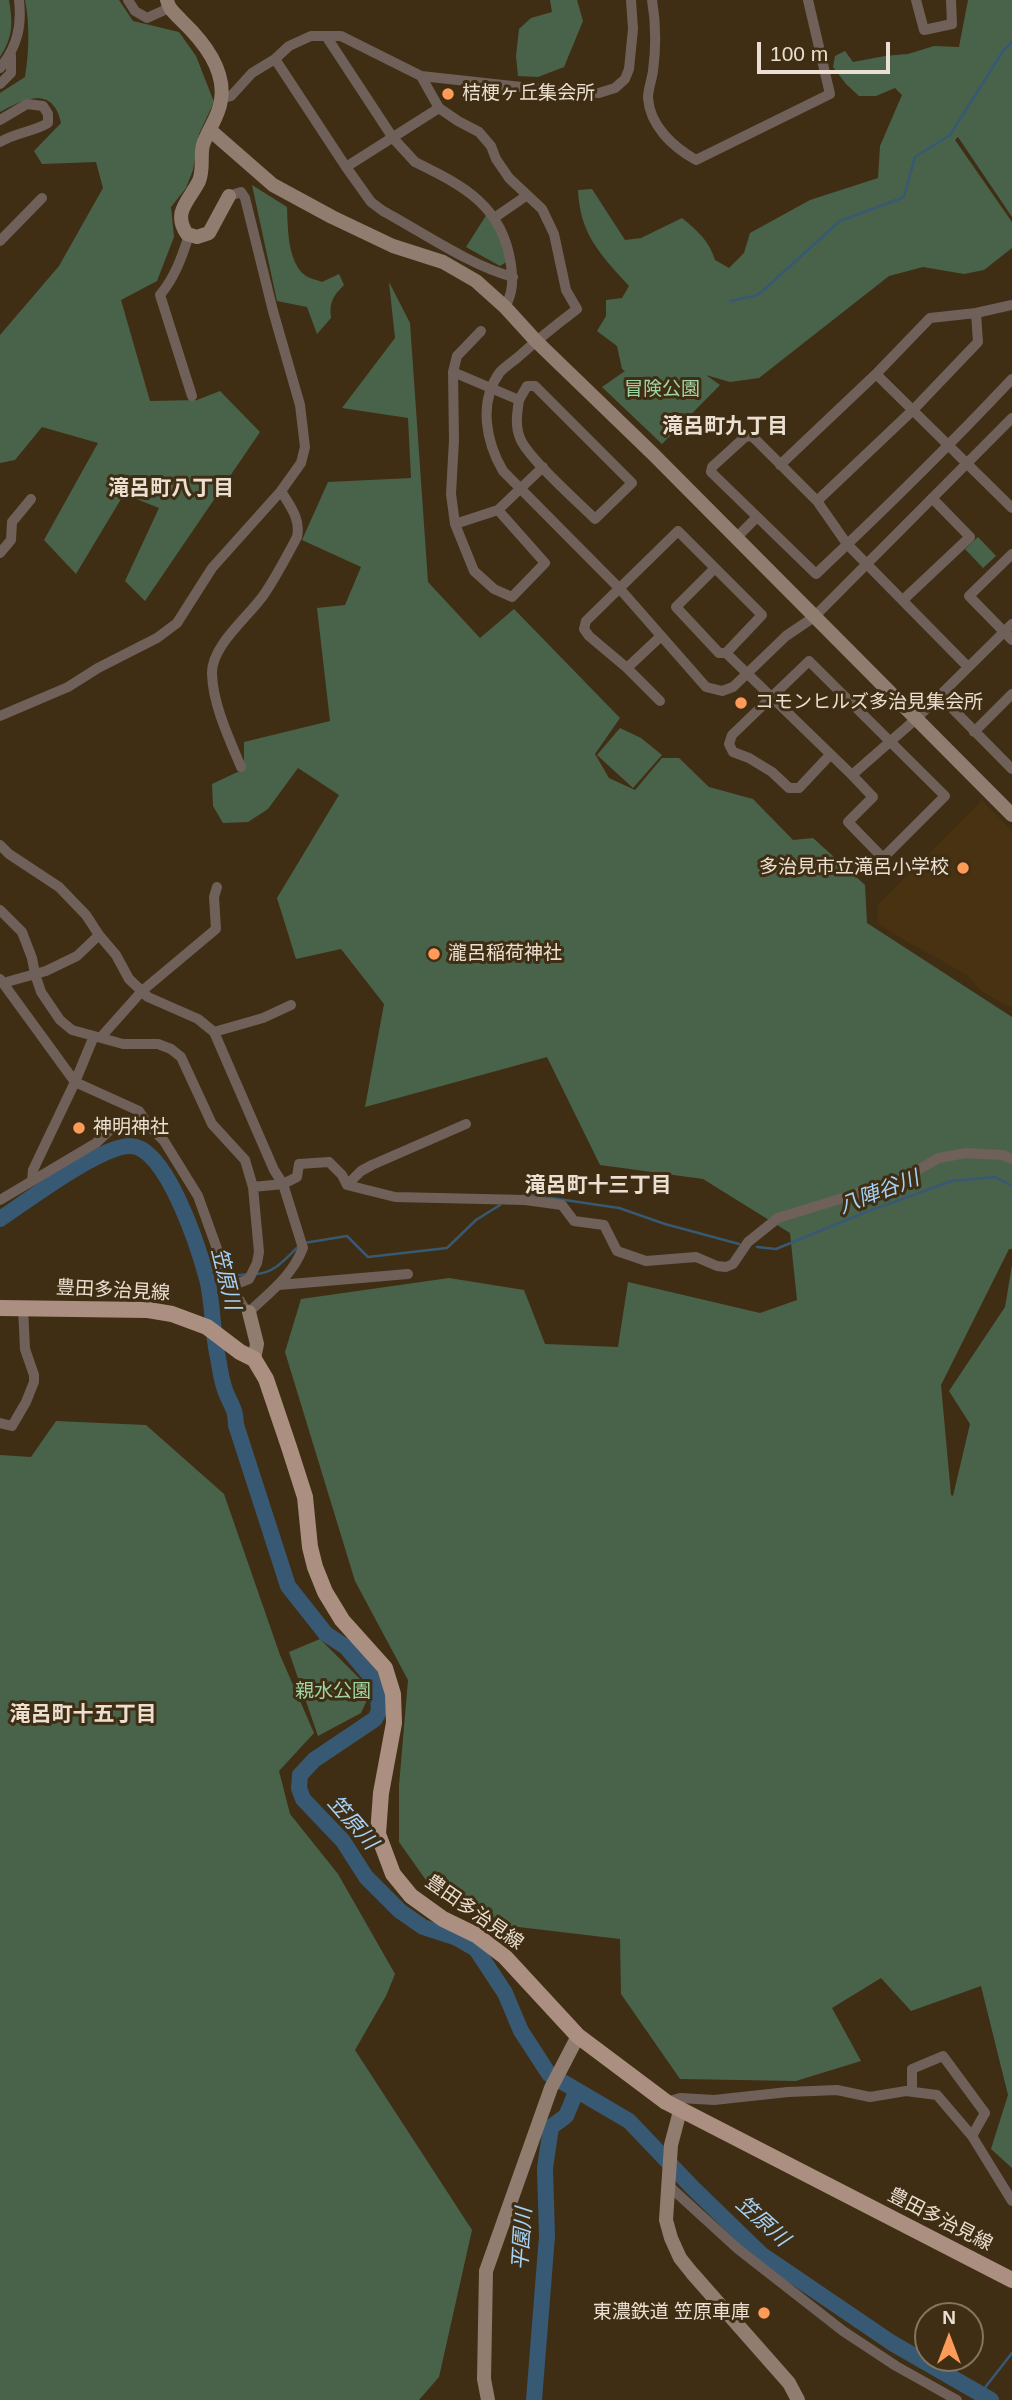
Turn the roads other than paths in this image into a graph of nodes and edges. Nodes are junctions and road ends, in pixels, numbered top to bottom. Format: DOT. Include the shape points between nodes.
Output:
graph roads {
  1 [pos="19,0"];
  2 [pos="128,0"];
  3 [pos="631,0"];
  4 [pos="652,0"];
  5 [pos="808,0"];
  6 [pos="916,0"];
  7 [pos="951,0"];
  8 [pos="168,4"];
  9 [pos="326,36"];
  10 [pos="11,55"];
  11 [pos="275,59"];
  12 [pos="0,68"];
  13 [pos="421,76"];
  14 [pos="0,84"];
  15 [pos="222,98"];
  16 [pos="439,107"];
  17 [pos="0,120"];
  18 [pos="210,130"];
  19 [pos="393,138"];
  20 [pos="0,142"];
  21 [pos="345,167"];
  22 [pos="229,196"];
  23 [pos="526,196"];
  24 [pos="42,198"];
  25 [pos="494,218"];
  26 [pos="190,235"];
  27 [pos="0,241"];
  28 [pos="513,277"];
  29 [pos="1012,306"];
  30 [pos="505,307"];
  31 [pos="976,313"];
  32 [pos="481,331"];
  33 [pos="536,341"];
  34 [pos="453,372"];
  35 [pos="876,374"];
  36 [pos="1012,379"];
  37 [pos="492,388"];
  38 [pos="192,396"];
  39 [pos="519,400"];
  40 [pos="914,409"];
  41 [pos="1012,418"];
  42 [pos="949,445"];
  43 [pos="966,464"];
  44 [pos="780,466"];
  45 [pos="543,467"];
  46 [pos="520,489"];
  47 [pos="281,491"];
  48 [pos="932,498"];
  49 [pos="31,499"];
  50 [pos="817,501"];
  51 [pos="1010,501"];
  52 [pos="498,510"];
  53 [pos="757,517"];
  54 [pos="455,524"];
  55 [pos="736,538"];
  56 [pos="847,544"];
  57 [pos="0,553"];
  58 [pos="1012,554"];
  59 [pos="866,564"];
  60 [pos="715,568"];
  61 [pos="620,589"];
  62 [pos="903,600"];
  63 [pos="814,617"];
  64 [pos="1010,632"];
  65 [pos="661,636"];
  66 [pos="726,653"];
  67 [pos="968,667"];
  68 [pos="627,668"];
  69 [pos="747,674"];
  70 [pos="1012,694"];
  71 [pos="940,696"];
  72 [pos="769,697"];
  73 [pos="660,701"];
  74 [pos="0,716"];
  75 [pos="916,719"];
  76 [pos="974,732"];
  77 [pos="890,740"];
  78 [pos="830,755"];
  79 [pos="241,767"];
  80 [pos="1012,769"];
  81 [pos="852,775"];
  82 [pos="1012,815"];
  83 [pos="0,845"];
  84 [pos="217,887"];
  85 [pos="0,909"];
  86 [pos="99,935"];
  87 [pos="34,974"];
  88 [pos="1,981"];
  89 [pos="142,991"];
  90 [pos="291,1005"];
  91 [pos="214,1032"];
  92 [pos="97,1036"];
  93 [pos="75,1082"];
  94 [pos="466,1124"];
  95 [pos="149,1126"];
  96 [pos="1012,1159"];
  97 [pos="32,1181"];
  98 [pos="283,1184"];
  99 [pos="347,1185"];
  100 [pos="253,1187"];
  101 [pos="0,1200"];
  102 [pos="408,1274"];
  103 [pos="229,1280"];
  104 [pos="279,1285"];
  105 [pos="0,1308"];
  106 [pos="23,1308"];
  107 [pos="249,1312"];
  108 [pos="247,1356"];
  109 [pos="0,1423"];
  110 [pos="579,2036"];
  111 [pos="912,2091"];
  112 [pos="666,2102"];
  113 [pos="680,2110"];
  114 [pos="972,2136"];
  115 [pos="668,2186"];
  116 [pos="1012,2201"];
  117 [pos="1012,2280"];
  118 [pos="488,2400"];
  119 [pos="798,2400"];
  120 [pos="957,2400"];
  1 -- 10 [label="street" via="19,28"];
  2 -- 8 [label="street" via="147,18"];
  3 -- 13 [label="street" via="632,57 625,79 615,88 599,93 567,92"];
  4 -- 5 [label="street" via="655,33 648,97 654,119 673,144 696,160 831,94"];
  6 -- 7 [label="street" via="924,30 952,24"];
  8 -- 15 [label="street" via="212,55"];
  9 -- 11 [label="street" via="311,36"];
  9 -- 13 [label="street" via="341,36"];
  9 -- 19 [label="street"];
  10 -- 12 [label="street"];
  10 -- 14 [label="street" via="11,73"];
  11 -- 15 [label="street" via="252,73 231,96"];
  11 -- 21 [label="street"];
  13 -- 16 [label="street"];
  15 -- 18 [label="street"];
  16 -- 19 [label="street"];
  16 -- 23 [label="street" via="479,132 501,168"];
  17 -- 20 [label="street" via="27,104 43,106 48,114 48,123"];
  18 -- 26 [label="street" via="202,146 199,181 182,206 183,228"];
  18 -- 30 [label="street" via="273,185 393,246 443,262"];
  19 -- 21 [label="street"];
  19 -- 25 [label="street" via="415,162 474,194"];
  21 -- 28 [label="street" via="383,211 497,273"];
  22 -- 26 [label="street" via="209,233"];
  22 -- 47 [label="street" via="241,192 245,198 300,405 305,447 301,463"];
  23 -- 25 [label="street"];
  23 -- 33 [label="street" via="542,209 554,234 566,290 577,309"];
  24 -- 27 [label="street"];
  25 -- 28 [label="street" via="509,247"];
  26 -- 38 [label="street" via="179,267 160,295"];
  28 -- 30 [label="street"];
  29 -- 31 [label="street"];
  30 -- 33 [label="street"];
  31 -- 35 [label="street" via="930,318"];
  31 -- 40 [label="street" via="978,342"];
  32 -- 34 [label="street" via="457,356"];
  33 -- 37 [label="street" via="500,372"];
  33 -- 55 [label="street"];
  34 -- 37 [label="street"];
  34 -- 54 [label="street" via="451,494"];
  35 -- 40 [label="street"];
  35 -- 44 [label="street"];
  36 -- 42 [label="street"];
  37 -- 39 [label="street"];
  37 -- 46 [label="street" via="486,428 503,471"];
  39 -- 45 [label="street" via="520,440"];
  39 -- 45 [label="street" via="527,386 535,386 632,483 595,519"];
  40 -- 42 [label="street"];
  40 -- 50 [label="street"];
  41 -- 43 [label="street"];
  42 -- 43 [label="street"];
  42 -- 56 [label="street"];
  43 -- 48 [label="street"];
  43 -- 51 [label="street"];
  44 -- 50 [label="street"];
  44 -- 53 [label="street" via="752,436 745,436 712,467 711,472"];
  45 -- 46 [label="street"];
  46 -- 52 [label="street"];
  46 -- 61 [label="street"];
  47 -- 74 [label="street" via="212,568 177,623 68,687"];
  47 -- 79 [label="street" via="295,513 297,537 264,596 229,636 212,671 223,723"];
  48 -- 59 [label="street"];
  48 -- 62 [label="street" via="970,537"];
  49 -- 57 [label="street" via="12,522 10,540"];
  50 -- 56 [label="street"];
  52 -- 54 [label="street"];
  52 -- 54 [label="street" via="545,564 512,597 494,589 474,571"];
  53 -- 55 [label="street"];
  53 -- 56 [label="street" via="816,574"];
  55 -- 63 [label="street"];
  56 -- 59 [label="street"];
  58 -- 64 [label="street" via="969,596"];
  59 -- 62 [label="street"];
  59 -- 63 [label="street"];
  60 -- 61 [label="street" via="678,531"];
  60 -- 66 [label="street" via="762,615"];
  60 -- 66 [label="street" via="676,607 719,653"];
  61 -- 65 [label="street"];
  61 -- 68 [label="street" via="586,621 584,629"];
  62 -- 67 [label="street"];
  63 -- 69 [label="street" via="786,636"];
  63 -- 75 [label="street"];
  64 -- 67 [label="street"];
  65 -- 68 [label="street"];
  65 -- 69 [label="street" via="706,687 722,691"];
  66 -- 69 [label="street"];
  67 -- 71 [label="street"];
  68 -- 73 [label="street"];
  69 -- 72 [label="street"];
  70 -- 76 [label="street"];
  71 -- 75 [label="street"];
  71 -- 76 [label="street"];
  72 -- 77 [label="street" via="809,661"];
  72 -- 78 [label="street"];
  72 -- 78 [label="street" via="733,735 729,744 733,752 772,772 789,788 799,788"];
  75 -- 77 [label="street"];
  75 -- 82 [label="street"];
  76 -- 80 [label="street"];
  77 -- 81 [label="street"];
  77 -- 81 [label="street" via="945,796 883,858 848,822 873,797"];
  78 -- 81 [label="street"];
  83 -- 86 [label="street" via="59,887"];
  84 -- 89 [label="street" via="216,929"];
  85 -- 87 [label="street" via="22,932"];
  86 -- 87 [label="street" via="77,956"];
  86 -- 89 [label="street"];
  87 -- 88 [label="street"];
  87 -- 92 [label="street" via="60,1020 72,1030"];
  88 -- 93 [label="street"];
  89 -- 91 [label="street"];
  89 -- 92 [label="street"];
  90 -- 91 [label="street"];
  91 -- 98 [label="street"];
  92 -- 93 [label="street"];
  92 -- 100 [label="street" via="123,1044 159,1044 181,1057 212,1124 245,1160"];
  93 -- 95 [label="street" via="139,1111"];
  93 -- 97 [label="street" via="47,1137"];
  94 -- 99 [label="street" via="372,1165"];
  95 -- 97 [label="street" via="112,1128 96,1143"];
  95 -- 103 [label="street" via="169,1148 198,1196"];
  96 -- 99 [label="street" via="966,1153 939,1158 898,1181 778,1218 726,1267 695,1257 646,1261 617,1251 604,1225 575,1221 562,1205 395,1196"];
  97 -- 101 [label="street"];
  98 -- 99 [label="street" via="297,1177 299,1164 329,1162"];
  98 -- 100 [label="street"];
  98 -- 104 [label="street" via="302,1243 296,1265"];
  100 -- 103 [label="street" via="259,1252 249,1279"];
  102 -- 104 [label="street"];
  103 -- 107 [label="street"];
  104 -- 107 [label="street"];
  105 -- 106 [label="main road, 豊田多治見線"];
  106 -- 108 [label="main road, 豊田多治見線" via="148,1310 181,1316 206,1327"];
  106 -- 109 [label="street" via="25,1349 34,1382 16,1422 12,1426"];
  107 -- 108 [label="street" via="257,1344"];
  108 -- 110 [label="main road, 豊田多治見線" via="266,1379 293,1460 304,1497 310,1547 325,1592 342,1620 386,1668 394,1723 378,1834 394,1874 411,1896 505,1957"];
  110 -- 112 [label="main road, 豊田多治見線"];
  110 -- 118 [label="street" via="551,2088 486,2271 484,2379"];
  111 -- 112 [label="street" via="870,2097 837,2090 788,2092"];
  111 -- 114 [label="street" via="937,2095"];
  111 -- 114 [label="street" via="912,2069 943,2056 985,2113"];
  112 -- 113 [label="main road, 豊田多治見線"];
  113 -- 115 [label="street"];
  113 -- 117 [label="main road, 豊田多治見線"];
  114 -- 116 [label="street"];
  115 -- 119 [label="street" via="666,2220 680,2258 789,2383"];
  115 -- 120 [label="street" via="738,2249 843,2331"];
}
